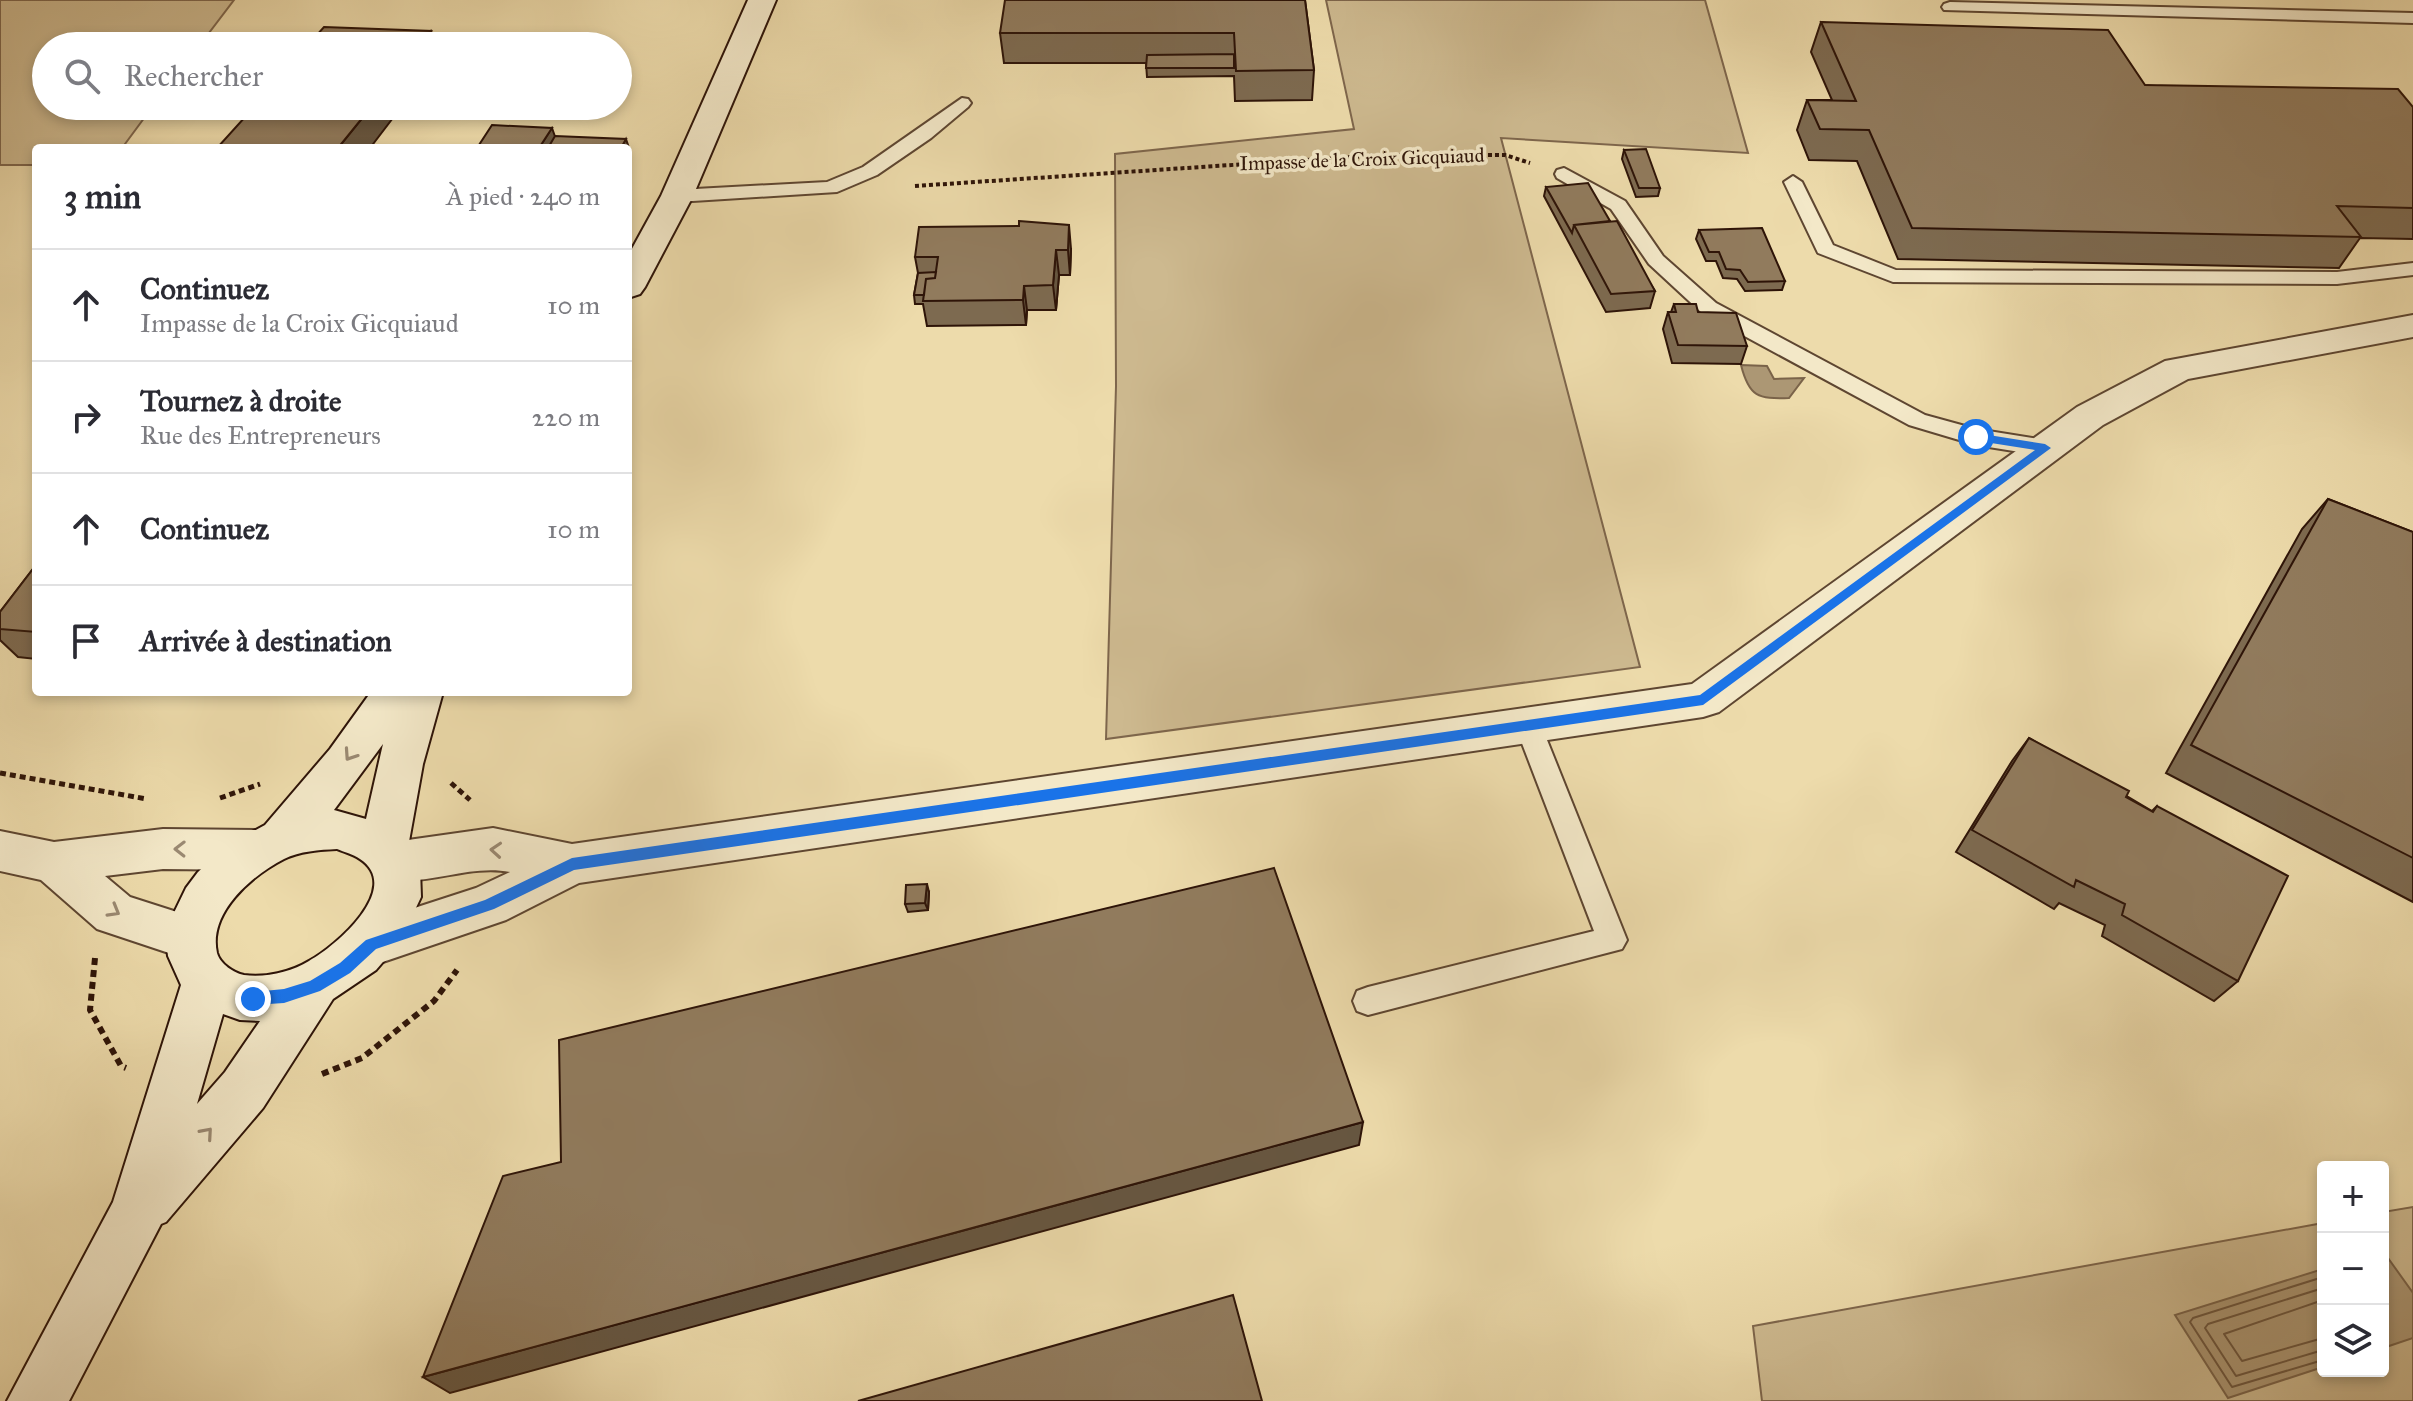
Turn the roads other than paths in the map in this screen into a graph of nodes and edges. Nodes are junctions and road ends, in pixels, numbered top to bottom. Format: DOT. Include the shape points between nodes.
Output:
graph roads {
  1 [pos="762,0"];
  2 [pos="1950,7"];
  3 [pos="2413,18"];
  4 [pos="962,103"];
  5 [pos="1564,174"];
  6 [pos="1793,182"];
  7 [pos="677,196"];
  8 [pos="2413,269"];
  9 [pos="632,280"];
  10 [pos="2411,328"];
  11 [pos="2045,448"];
  12 [pos="392,696"];
  13 [pos="420,696"];
  14 [pos="1528,725"];
  15 [pos="270,844"];
  16 [pos="0,851"];
  17 [pos="389,855"];
  18 [pos="54,862"];
  19 [pos="572,864"];
  20 [pos="371,944"];
  21 [pos="199,960"];
  22 [pos="314,986"];
  23 [pos="1368,1001"];
  24 [pos="137,1213"];
  25 [pos="37,1401"];
  1 -- 7 [label="street"];
  2 -- 3 [label="lane"];
  4 -- 7 [label="lane" via="870,171 830,188"];
  5 -- 11 [label="lane" via="1618,205 1656,260 1709,308 1917,420"];
  6 -- 8 [label="lane" via="1825,249 1893,276 2337,278"];
  7 -- 9 [label="street"];
  10 -- 11 [label="street" via="2178,369 2090,416"];
  11 -- 14 [label="street" via="1703,700"];
  12 -- 15 [label="street, one-way" via="346,762"];
  13 -- 17 [label="street" via="400,764"];
  14 -- 19 [label="street"];
  14 -- 23 [label="lane" via="1612,940"];
  15 -- 17 [label="street" via="311,830 340,829 365,835"];
  15 -- 18 [label="street, one-way"];
  15 -- 21 [label="street" via="232,868 212,889 198,913"];
  16 -- 18 [label="street"];
  19 -- 17 [label="street, one-way" via="493,848"];
  17 -- 20 [label="street" via="398,887 390,916"];
  18 -- 21 [label="street, one-way" via="114,914"];
  19 -- 20 [label="street" via="489,905"];
  20 -- 22 [label="street"];
  21 -- 22 [label="street" via="228,994 253,999"];
  21 -- 24 [label="street" via="174,1085"];
  24 -- 22 [label="street, one-way" via="244,1090"];
  24 -- 25 [label="street"];
}
